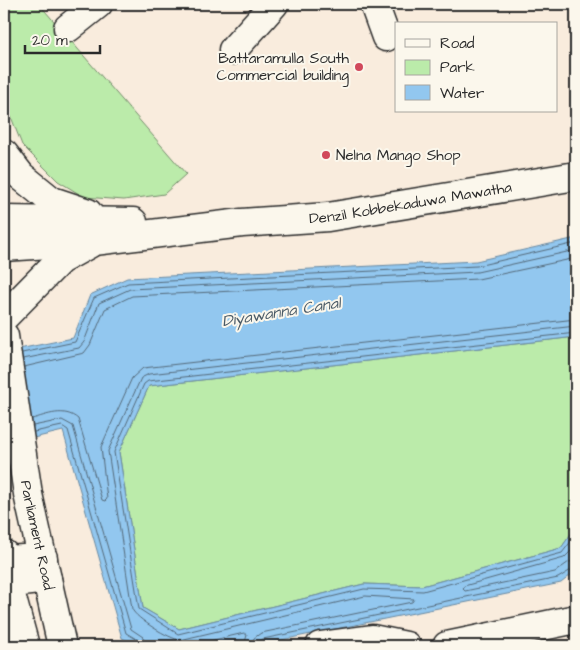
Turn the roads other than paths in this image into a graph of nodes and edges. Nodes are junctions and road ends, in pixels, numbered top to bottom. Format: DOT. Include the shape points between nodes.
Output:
graph roads {
  1 [pos="98,4"];
  2 [pos="273,4"];
  3 [pos="374,4"];
  4 [pos="68,28"];
  5 [pos="386,37"];
  6 [pos="233,50"];
  7 [pos="4,154"];
  8 [pos="576,176"];
  9 [pos="4,220"];
  10 [pos="114,222"];
  11 [pos="242,223"];
  12 [pos="94,241"];
  13 [pos="4,247"];
  14 [pos="4,317"];
  15 [pos="4,341"];
  16 [pos="5,568"];
  17 [pos="45,568"];
  18 [pos="576,619"];
  19 [pos="25,646"];
  20 [pos="62,646"];
  21 [pos="320,646"];
  22 [pos="406,646"];
  23 [pos="447,646"];
  1 -- 4 [label="main road"];
  2 -- 6 [label="main road"];
  3 -- 5 [label="main road"];
  7 -- 10 [label="main road" via="21,176 52,201"];
  8 -- 11 [label="main road, Denzil Kobbekaduwa Mawatha" via="328,217"];
  9 -- 10 [label="main road, Denzil Kobbekaduwa Mawatha"];
  10 -- 11 [label="main road, Denzil Kobbekaduwa Mawatha"];
  11 -- 12 [label="main road, Denzil Kobbekaduwa Mawatha"];
  12 -- 13 [label="main road, Denzil Kobbekaduwa Mawatha"];
  12 -- 14 [label="main road" via="60,260"];
  15 -- 17 [label="main road, Parliament Road" via="28,494"];
  16 -- 17 [label="main road"];
  16 -- 19 [label="main road"];
  17 -- 20 [label="main road, Parliament Road"];
  18 -- 23 [label="main road"];
  21 -- 22 [label="main road" via="372,640"];
}
